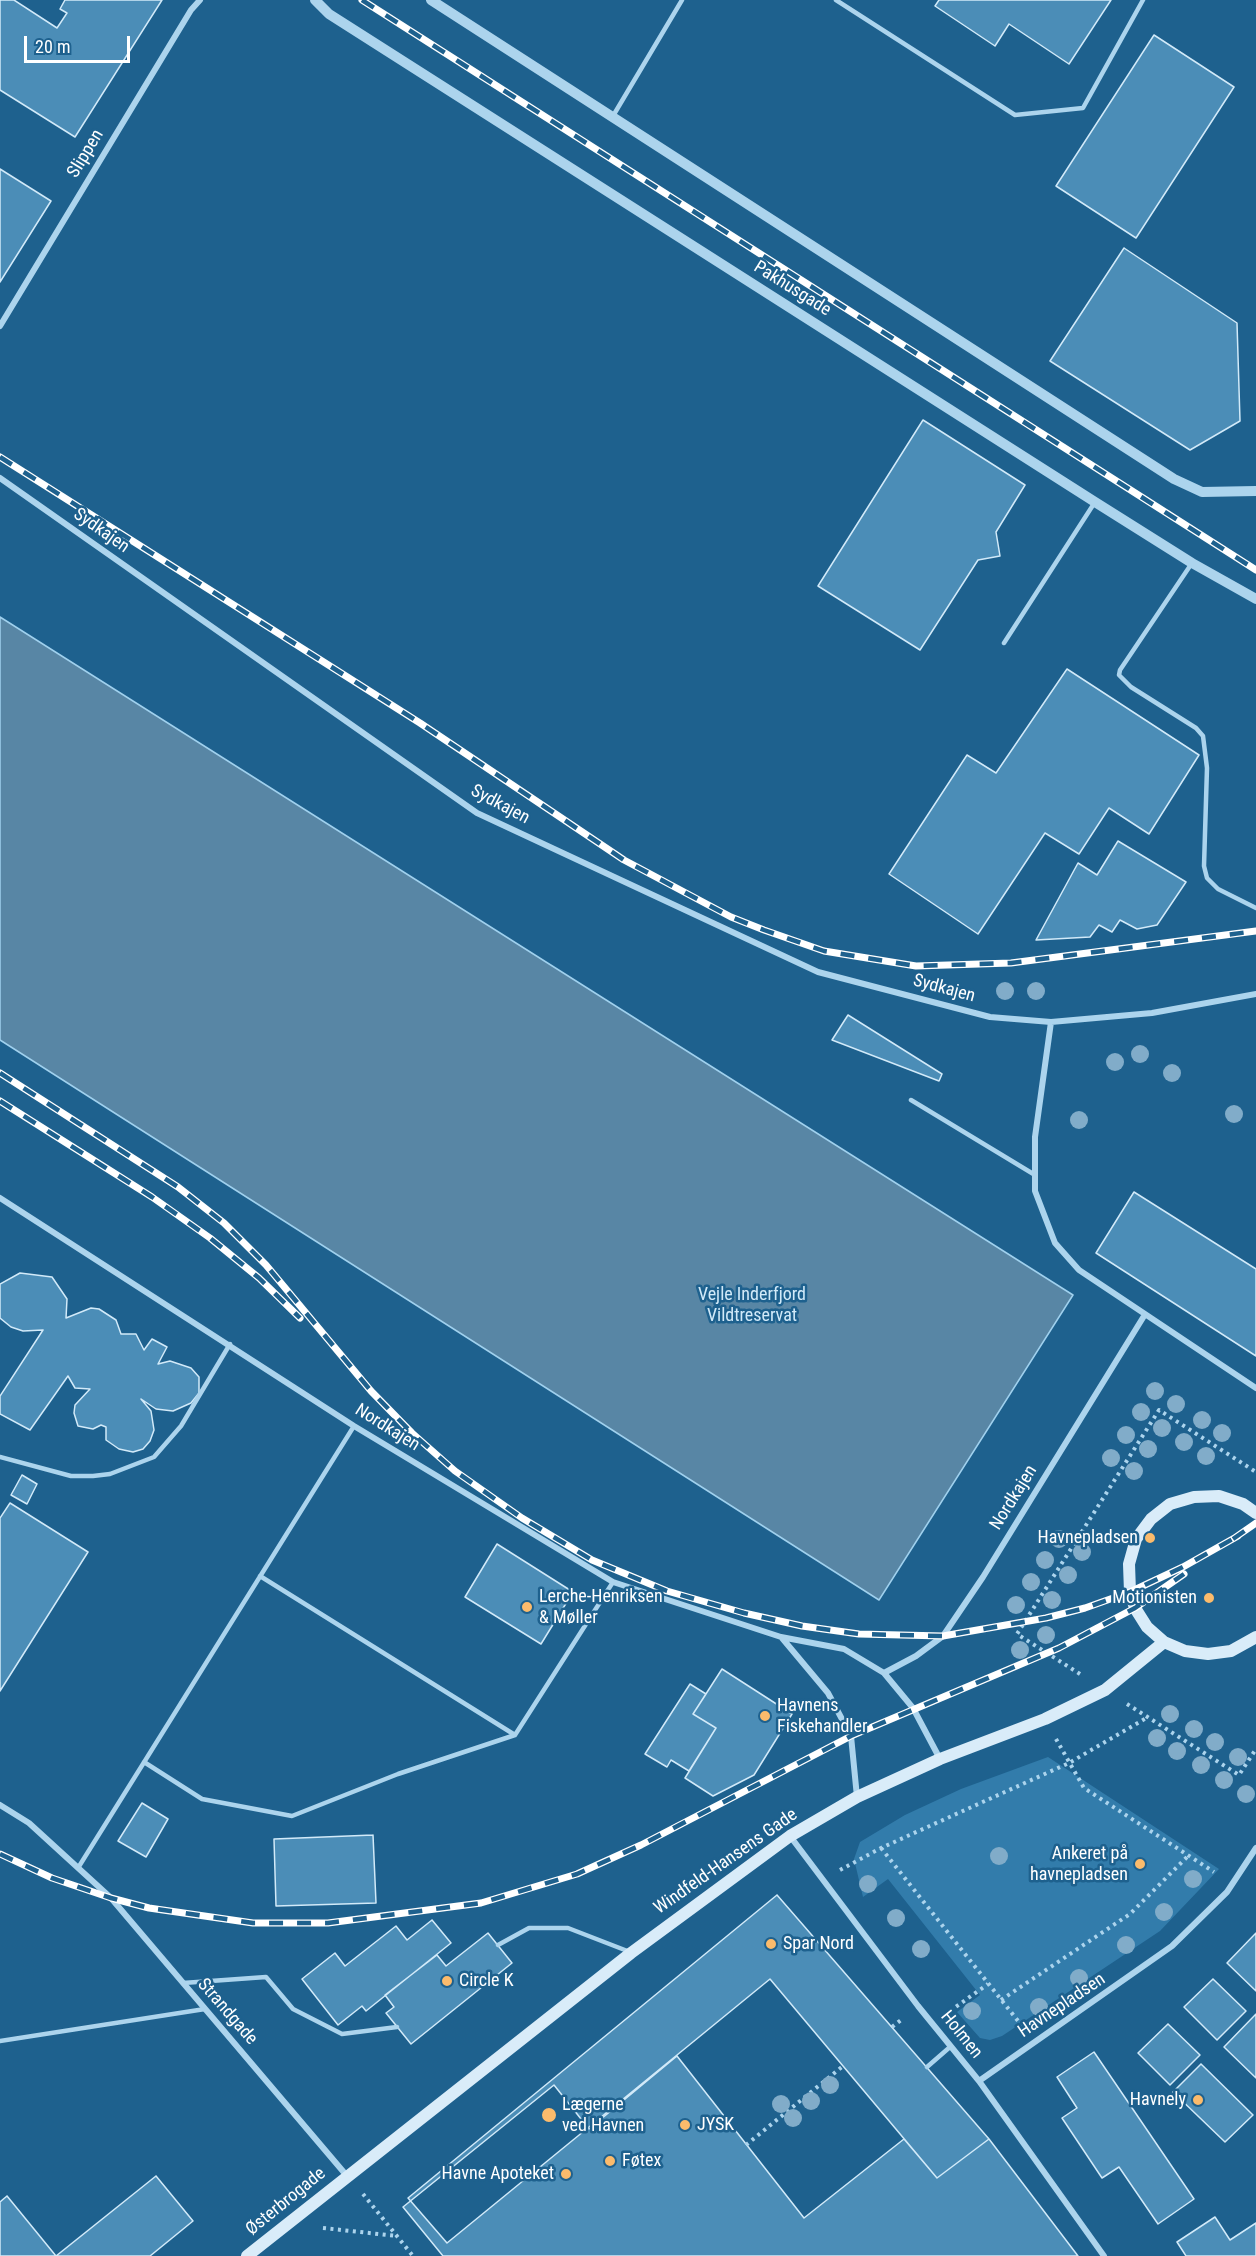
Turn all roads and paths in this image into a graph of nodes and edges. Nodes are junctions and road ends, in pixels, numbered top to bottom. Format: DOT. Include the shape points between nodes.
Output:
graph roads {
  1 [pos="200,0"];
  2 [pos="315,0"];
  3 [pos="431,0"];
  4 [pos="682,0"];
  5 [pos="836,0"];
  6 [pos="1143,0"];
  7 [pos="612,117"];
  8 [pos="0,326"];
  9 [pos="0,478"];
  10 [pos="1256,491"];
  11 [pos="1095,502"];
  12 [pos="1192,563"];
  13 [pos="1256,599"];
  14 [pos="1004,643"];
  15 [pos="1256,908"];
  16 [pos="1256,994"];
  17 [pos="1051,1022"];
  18 [pos="911,1100"];
  19 [pos="1035,1175"];
  20 [pos="0,1198"];
  21 [pos="1144,1316"];
  22 [pos="230,1344"];
  23 [pos="1256,1388"];
  24 [pos="354,1425"];
  25 [pos="0,1457"];
  26 [pos="1256,1513"];
  27 [pos="260,1576"];
  28 [pos="613,1582"];
  29 [pos="1256,1637"];
  30 [pos="781,1638"];
  31 [pos="1164,1642"];
  32 [pos="884,1673"];
  33 [pos="1045,1719"];
  34 [pos="515,1735"];
  35 [pos="1256,1749"];
  36 [pos="940,1760"];
  37 [pos="144,1762"];
  38 [pos="1069,1763"];
  39 [pos="857,1797"];
  40 [pos="0,1805"];
  41 [pos="790,1836"];
  42 [pos="881,1848"];
  43 [pos="1256,1848"];
  44 [pos="1189,1855"];
  45 [pos="78,1868"];
  46 [pos="823,1880"];
  47 [pos="1233,1883"];
  48 [pos="498,1945"];
  49 [pos="631,1953"];
  50 [pos="183,1983"];
  51 [pos="988,1984"];
  52 [pos="1001,2000"];
  53 [pos="205,2009"];
  54 [pos="933,2024"];
  55 [pos="397,2027"];
  56 [pos="0,2041"];
  57 [pos="1035,2043"];
  58 [pos="950,2047"];
  59 [pos="843,2067"];
  60 [pos="927,2067"];
  61 [pos="979,2081"];
  62 [pos="746,2145"];
  63 [pos="347,2176"];
  64 [pos="286,2225"];
  65 [pos="397,2236"];
  66 [pos="247,2256"];
  67 [pos="414,2256"];
  68 [pos="1104,2256"];
  1 -- 8 [label="street, Slippen"];
  2 -- 11 [label="street, Pakhusgade" via="329,14"];
  3 -- 7 [label="street"];
  4 -- 7 [label="lane"];
  5 -- 6 [label="lane" via="1015,114 1083,108"];
  7 -- 10 [label="street" via="1174,479 1202,492"];
  9 -- 17 [label="street, Sydkajen" via="477,813 818,972 990,1017"];
  11 -- 12 [label="street, Pakhusgade"];
  11 -- 14 [label="lane"];
  12 -- 13 [label="street, Pakhusgade"];
  12 -- 15 [label="lane" via="1119,675 1203,736 1208,768 1204,866 1207,878 1218,889"];
  16 -- 17 [label="street, Sydkajen" via="1152,1013"];
  17 -- 19 [label="street" via="1035,1137"];
  18 -- 19 [label="lane"];
  19 -- 21 [label="street" via="1035,1191 1055,1243 1079,1270"];
  20 -- 22 [label="street, Nordkajen"];
  21 -- 23 [label="street"];
  21 -- 32 [label="street, Nordkajen" via="943,1636"];
  22 -- 24 [label="street, Nordkajen"];
  22 -- 25 [label="lane" via="181,1426 154,1457 110,1474 70,1476"];
  24 -- 27 [label="lane"];
  24 -- 28 [label="street, Nordkajen"];
  26 -- 31 [label="main road" via="1219,1496 1194,1497 1170,1504 1136,1539 1129,1564 1130,1592 1147,1627"];
  27 -- 34 [label="lane"];
  27 -- 37 [label="lane"];
  28 -- 30 [label="street, Nordkajen"];
  28 -- 34 [label="lane"];
  29 -- 31 [label="main road" via="1231,1651 1208,1654 1185,1651"];
  30 -- 32 [label="street, Nordkajen" via="844,1648"];
  30 -- 39 [label="street" via="828,1693 851,1736"];
  31 -- 33 [label="main road, Windfeld-Hansens Gade" via="1105,1690"];
  32 -- 36 [label="street, Nordkajen" via="913,1708"];
  33 -- 36 [label="main road, Windfeld-Hansens Gade"];
  33 -- 38 [label="path"];
  34 -- 37 [label="lane" via="398,1774 292,1816 202,1799"];
  35 -- 38 [label="path" via="1239,1775 1148,1717"];
  36 -- 39 [label="main road, Windfeld-Hansens Gade"];
  37 -- 45 [label="lane"];
  38 -- 42 [label="path"];
  38 -- 44 [label="path" via="1084,1788"];
  39 -- 41 [label="main road, Windfeld-Hansens Gade"];
  40 -- 45 [label="street, Strandgade" via="29,1823"];
  41 -- 46 [label="street, Holmen"];
  41 -- 49 [label="main road, Windfeld-Hansens Gade"];
  42 -- 46 [label="path"];
  42 -- 51 [label="path"];
  43 -- 47 [label="street, Havnepladsen"];
  44 -- 47 [label="path"];
  44 -- 52 [label="path" via="1130,1914"];
  45 -- 50 [label="street, Strandgade" via="111,1898"];
  46 -- 54 [label="street, Holmen"];
  47 -- 57 [label="street, Havnepladsen" via="1172,1946"];
  48 -- 49 [label="lane" via="529,1928 568,1928"];
  49 -- 63 [label="main road, Windfeld-Hansens Gade"];
  50 -- 53 [label="street, Strandgade"];
  50 -- 55 [label="lane" via="266,1977 293,2008 342,2034"];
  51 -- 52 [label="path"];
  51 -- 54 [label="path"];
  52 -- 57 [label="path"];
  53 -- 56 [label="lane"];
  53 -- 63 [label="street, Strandgade"];
  54 -- 58 [label="street, Holmen"];
  57 -- 61 [label="street, Havnepladsen"];
  58 -- 60 [label="lane"];
  58 -- 61 [label="street, Holmen"];
  59 -- 62 [label="path"];
  61 -- 68 [label="street, Holmen"];
  63 -- 64 [label="main road, Østerbrogade"];
  63 -- 65 [label="path"];
  64 -- 65 [label="path"];
  64 -- 66 [label="main road, Østerbrogade"];
  65 -- 67 [label="path"];
}
